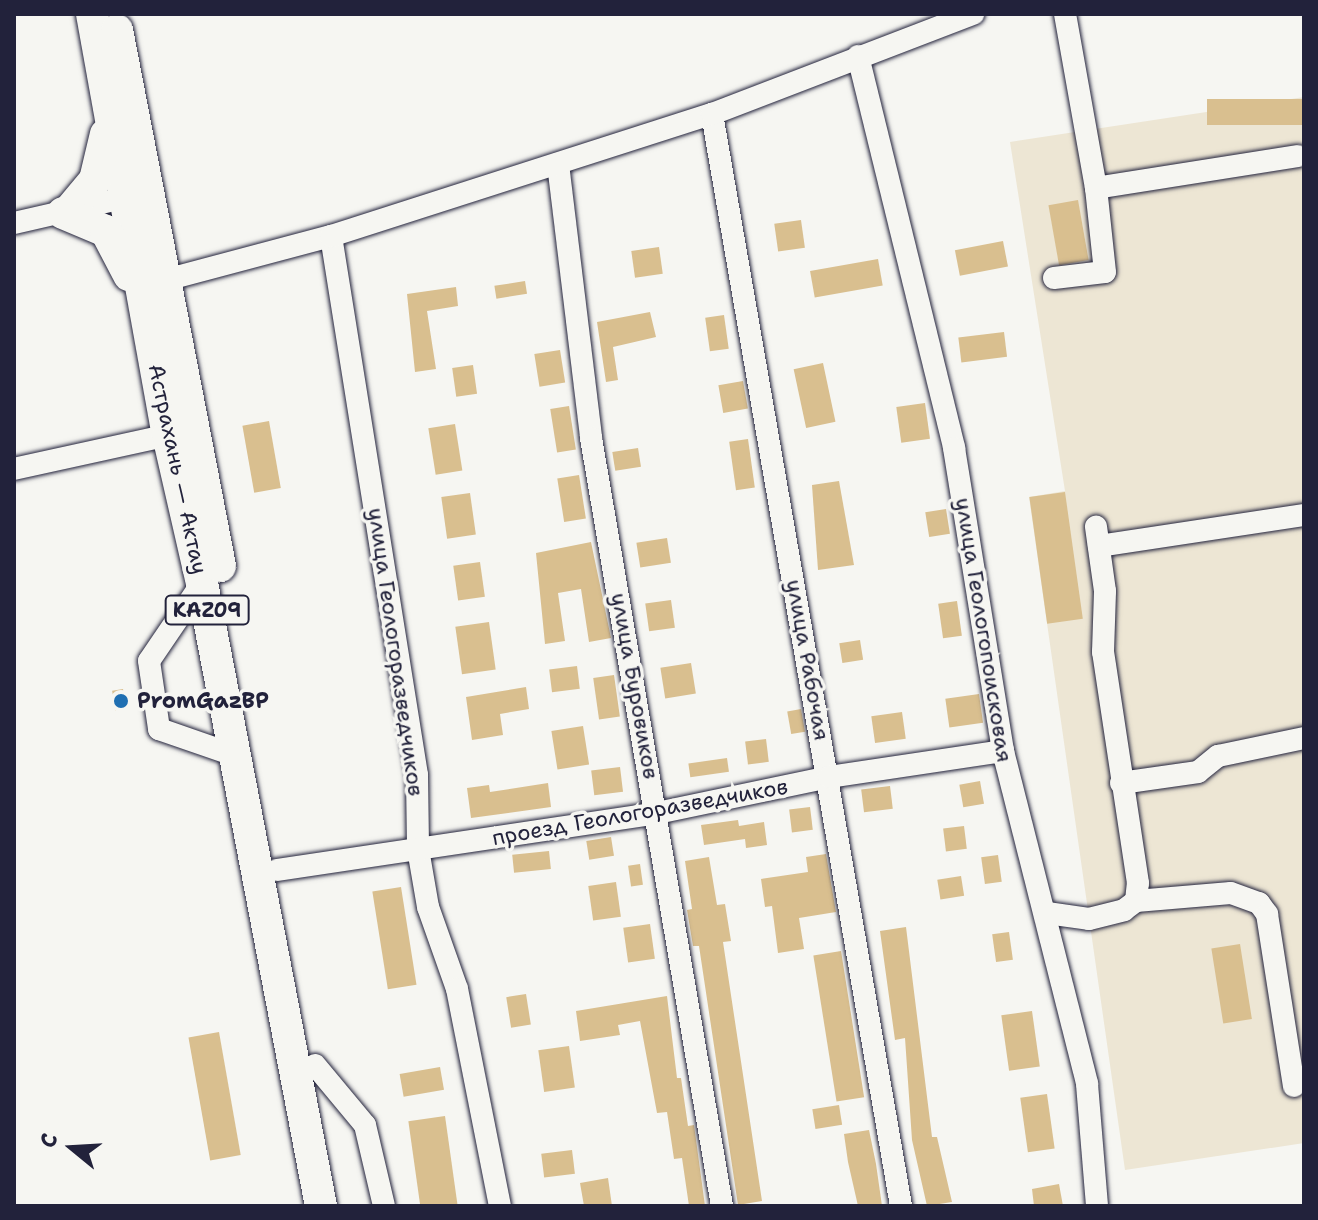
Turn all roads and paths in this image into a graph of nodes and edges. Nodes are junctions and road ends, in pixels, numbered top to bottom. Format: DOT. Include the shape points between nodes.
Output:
graph roads {
  1 [pos="92,14"];
  2 [pos="114,14"];
  3 [pos="973,14"];
  4 [pos="1065,14"];
  5 [pos="858,56"];
  6 [pos="109,107"];
  7 [pos="712,114"];
  8 [pos="1297,156"];
  9 [pos="558,164"];
  10 [pos="1096,188"];
  11 [pos="136,195"];
  12 [pos="66,212"];
  13 [pos="14,223"];
  14 [pos="331,236"];
  15 [pos="1054,278"];
  16 [pos="154,283"];
  17 [pos="168,435"];
  18 [pos="14,469"];
  19 [pos="1304,515"];
  20 [pos="202,583"];
  21 [pos="1304,738"];
  22 [pos="1003,751"];
  23 [pos="234,755"];
  24 [pos="829,777"];
  25 [pos="1121,783"];
  26 [pos="657,813"];
  27 [pos="418,849"];
  28 [pos="277,870"];
  29 [pos="1136,901"];
  30 [pos="1047,913"];
  31 [pos="315,1065"];
  32 [pos="1294,1086"];
  33 [pos="321,1206"];
  34 [pos="341,1206"];
  35 [pos="384,1206"];
  36 [pos="500,1206"];
  37 [pos="722,1206"];
  38 [pos="901,1206"];
  39 [pos="1097,1206"];
  1 -- 6 [label="highway, Астрахань — Актау / KAZ09"];
  2 -- 11 [label="highway, Астрахань — Актау / KAZ09"];
  3 -- 5 [label="street"];
  4 -- 10 [label="street"];
  5 -- 7 [label="street"];
  5 -- 22 [label="street, улица Геологопоисковая" via="954,448"];
  6 -- 11 [label="highway, Астрахань — Актау / KAZ09"];
  6 -- 12 [label="highway" via="100,169"];
  7 -- 9 [label="street"];
  7 -- 24 [label="street, улица Рабочая"];
  8 -- 10 [label="street"];
  9 -- 14 [label="street"];
  9 -- 26 [label="street, улица Буровиков" via="591,438"];
  10 -- 15 [label="street" via="1105,272"];
  11 -- 12 [label="street"];
  11 -- 16 [label="highway, Астрахань — Актау / KAZ09"];
  12 -- 13 [label="street"];
  12 -- 16 [label="highway" via="106,231 130,276"];
  14 -- 16 [label="street"];
  14 -- 27 [label="street, улица Геологоразведчиков" via="417,775"];
  16 -- 17 [label="highway, Астрахань — Актау / KAZ09"];
  16 -- 28 [label="highway, Астрахань — Актау / KAZ09"];
  17 -- 18 [label="street"];
  17 -- 20 [label="highway, Астрахань — Актау / KAZ09"];
  19 -- 25 [label="street" via="1097,536 1105,591 1103,652"];
  20 -- 23 [label="highway, Астрахань — Актау / KAZ09"];
  20 -- 23 [label="street" via="149,661 159,729"];
  21 -- 25 [label="street" via="1218,756 1198,772"];
  22 -- 24 [label="street, проезд Геологоразведчиков"];
  22 -- 30 [label="street, улица Геологопоисковая" via="1031,877"];
  23 -- 33 [label="highway, Астрахань — Актау / KAZ09"];
  24 -- 26 [label="street, проезд Геологоразведчиков"];
  24 -- 38 [label="street, улица Рабочая"];
  25 -- 29 [label="street" via="1138,883"];
  26 -- 27 [label="street, проезд Геологоразведчиков"];
  26 -- 37 [label="street, улица Буровиков"];
  27 -- 28 [label="street, проезд Геологоразведчиков"];
  27 -- 36 [label="street, улица Геологоразведчиков" via="428,907 457,989"];
  28 -- 31 [label="highway, Астрахань — Актау / KAZ09"];
  29 -- 30 [label="street" via="1124,910 1089,919"];
  29 -- 32 [label="street" via="1231,893 1259,903 1267,914"];
  30 -- 39 [label="street, улица Геологопоисковая" via="1087,1084"];
  31 -- 34 [label="highway, Астрахань — Актау / KAZ09"];
  31 -- 35 [label="street" via="365,1125"];
}
